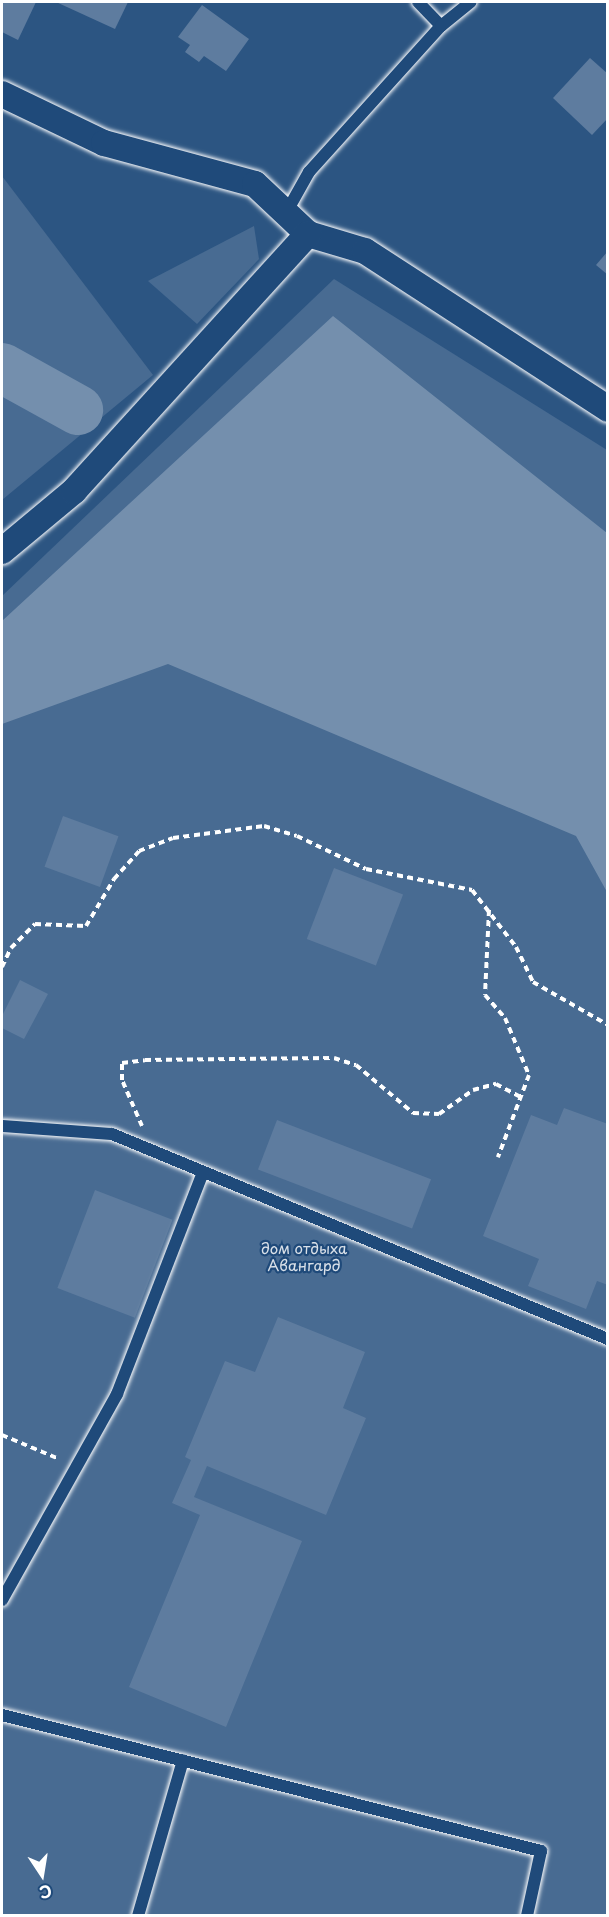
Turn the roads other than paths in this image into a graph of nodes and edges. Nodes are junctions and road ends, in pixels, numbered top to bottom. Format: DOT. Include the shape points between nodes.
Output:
graph roads {
  1 [pos="418,2"];
  2 [pos="471,2"];
  3 [pos="441,26"];
  4 [pos="2,94"];
  5 [pos="286,213"];
  6 [pos="308,234"];
  7 [pos="608,408"];
  8 [pos="2,551"];
  9 [pos="2,1126"];
  10 [pos="203,1172"];
  11 [pos="608,1339"];
  12 [pos="2,1600"];
  13 [pos="2,1715"];
  14 [pos="183,1760"];
  15 [pos="138,1916"];
  16 [pos="527,1916"];
  1 -- 3 [label="lane"];
  2 -- 3 [label="lane"];
  3 -- 5 [label="lane" via="309,172"];
  4 -- 5 [label="street" via="104,143 255,184"];
  5 -- 6 [label="street"];
  6 -- 7 [label="street" via="365,251"];
  6 -- 8 [label="street" via="74,491"];
  9 -- 10 [label="lane" via="111,1134"];
  10 -- 11 [label="lane"];
  10 -- 12 [label="lane" via="117,1394"];
  13 -- 14 [label="lane"];
  14 -- 15 [label="lane"];
  14 -- 16 [label="lane" via="541,1851"];
}
